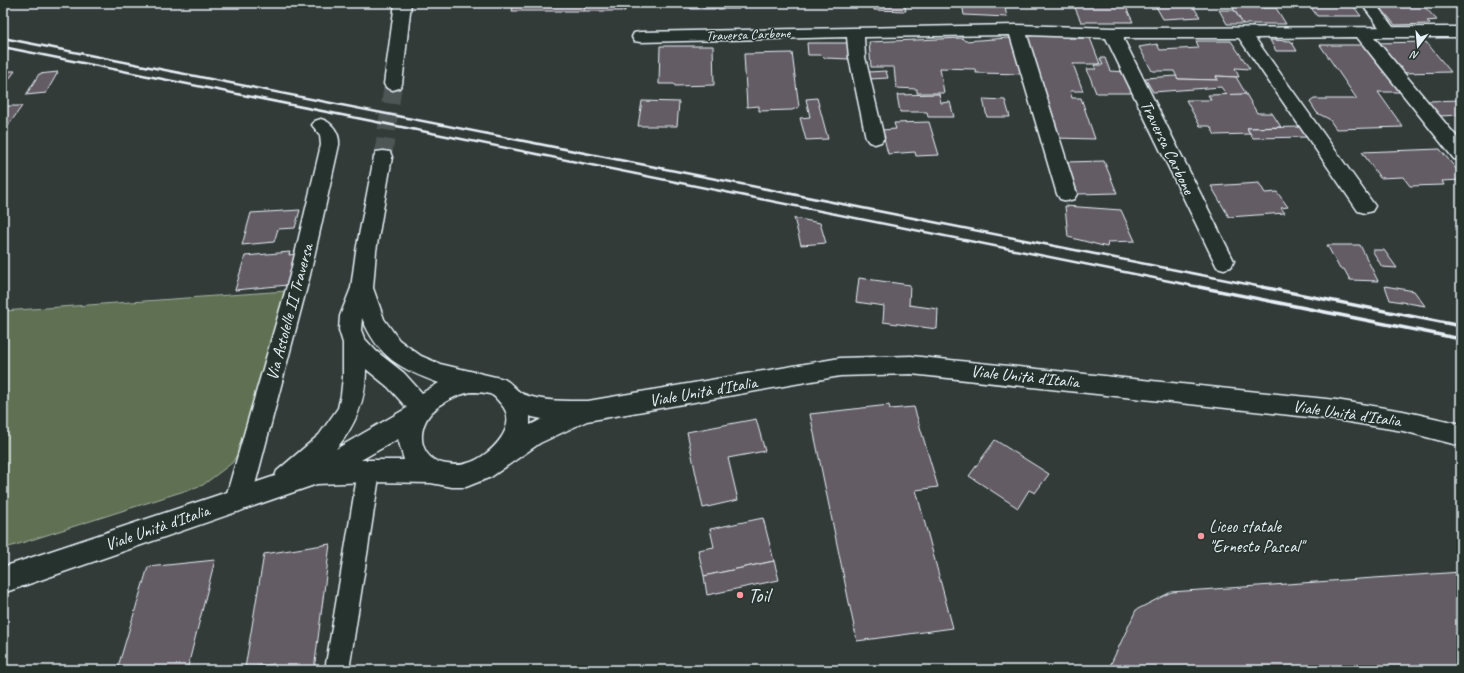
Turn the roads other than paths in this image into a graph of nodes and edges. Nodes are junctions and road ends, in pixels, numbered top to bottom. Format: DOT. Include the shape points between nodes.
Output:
graph roads {
  1 [pos="403,3"];
  2 [pos="1368,3"];
  3 [pos="1017,30"];
  4 [pos="1389,31"];
  5 [pos="855,32"];
  6 [pos="1361,32"];
  7 [pos="1461,32"];
  8 [pos="1112,33"];
  9 [pos="1244,33"];
  10 [pos="640,38"];
  11 [pos="393,84"];
  12 [pos="321,125"];
  13 [pos="875,138"];
  14 [pos="1461,154"];
  15 [pos="383,158"];
  16 [pos="1067,194"];
  17 [pos="1365,206"];
  18 [pos="1224,261"];
  19 [pos="362,288"];
  20 [pos="354,343"];
  21 [pos="471,382"];
  22 [pos="513,401"];
  23 [pos="588,411"];
  24 [pos="417,412"];
  25 [pos="1461,435"];
  26 [pos="503,455"];
  27 [pos="369,471"];
  28 [pos="432,472"];
  29 [pos="312,475"];
  30 [pos="279,485"];
  31 [pos="238,500"];
  32 [pos="3,580"];
  33 [pos="337,670"];
  1 -- 11 [label="street"];
  2 -- 4 [label="lane"];
  3 -- 5 [label="street, Traversa Carbone"];
  3 -- 8 [label="street, Traversa Carbone"];
  3 -- 16 [label="street"];
  4 -- 6 [label="street, Traversa Carbone"];
  4 -- 7 [label="street, Traversa Carbone"];
  5 -- 10 [label="street, Traversa Carbone"];
  5 -- 13 [label="street" via="857,58"];
  6 -- 9 [label="street, Traversa Carbone"];
  6 -- 14 [label="street"];
  8 -- 9 [label="street, Traversa Carbone"];
  8 -- 18 [label="street, Traversa Carbone"];
  9 -- 17 [label="street"];
  12 -- 31 [label="street, Via Astolelle II Traversa" via="328,131 330,144 300,275"];
  15 -- 19 [label="street"];
  19 -- 20 [label="street" via="351,316 350,330"];
  19 -- 21 [label="street" via="374,322 385,340 401,357 425,370"];
  20 -- 24 [label="street" via="368,358 396,380"];
  20 -- 30 [label="street" via="354,393 349,411 328,440"];
  21 -- 22 [label="street, Viale Unità d'Italia" via="488,384 502,390"];
  21 -- 24 [label="street, Viale Unità d'Italia" via="443,389"];
  22 -- 23 [label="street, Viale Unità d'Italia" via="548,410"];
  22 -- 26 [label="street, Viale Unità d'Italia" via="518,413 518,427 513,442"];
  23 -- 25 [label="street, Viale Unità d'Italia" via="840,367 911,365 1336,410 1403,420"];
  23 -- 26 [label="street, Viale Unità d'Italia" via="557,422 520,442"];
  24 -- 28 [label="street, Viale Unità d'Italia" via="410,430 410,443 421,465"];
  24 -- 29 [label="street, Viale Unità d'Italia"];
  26 -- 28 [label="street, Viale Unità d'Italia" via="488,467 469,475 449,476"];
  27 -- 28 [label="street, Viale Unità d'Italia"];
  27 -- 29 [label="street, Viale Unità d'Italia"];
  27 -- 33 [label="lane"];
  29 -- 30 [label="street, Viale Unità d'Italia"];
  30 -- 31 [label="street, Viale Unità d'Italia"];
  31 -- 32 [label="street, Viale Unità d'Italia"];
}
